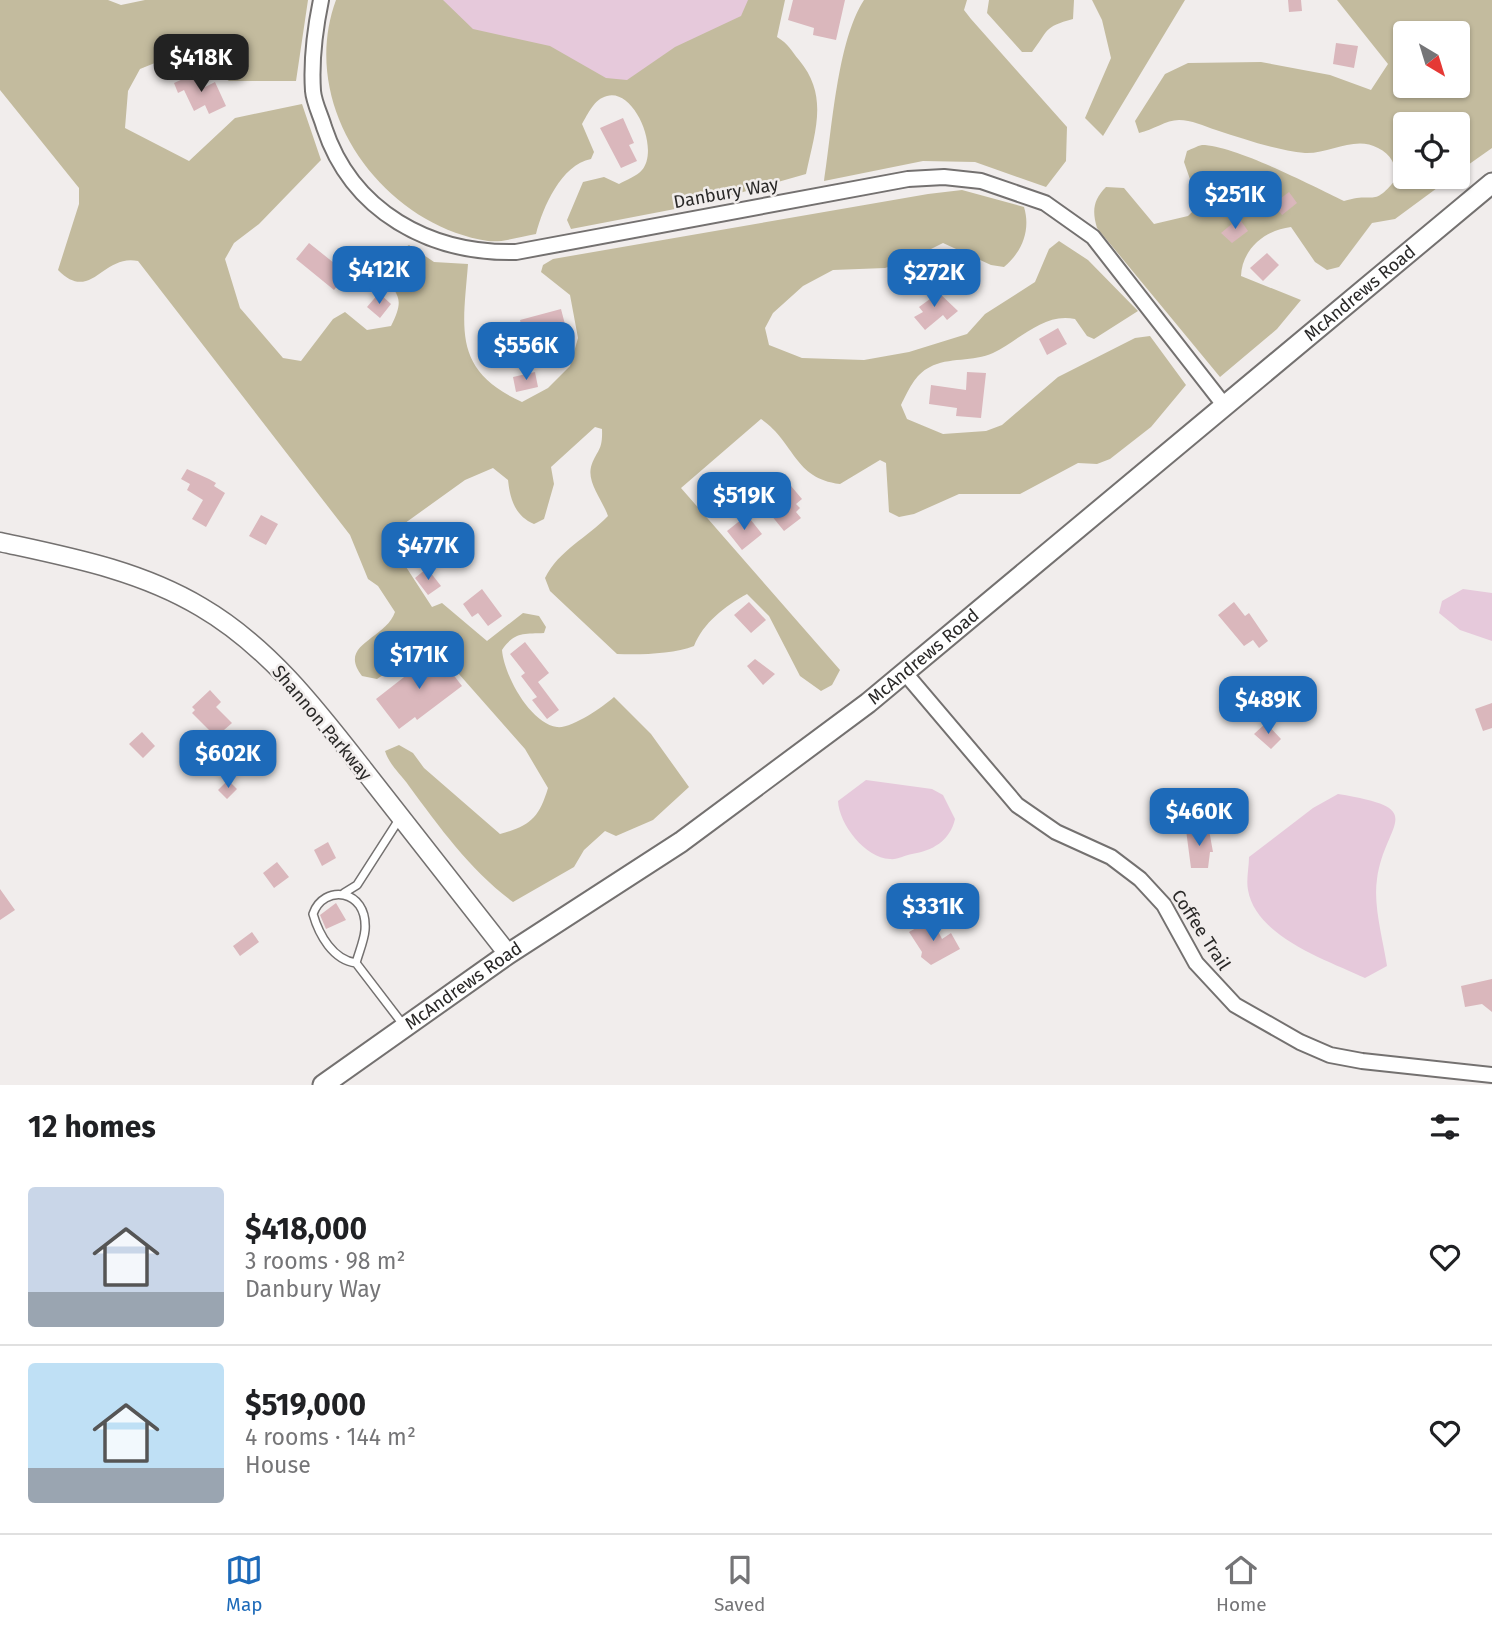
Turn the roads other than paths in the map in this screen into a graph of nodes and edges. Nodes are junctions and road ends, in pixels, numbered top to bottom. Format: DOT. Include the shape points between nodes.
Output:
graph roads {
  1 [pos="321,0"];
  2 [pos="1492,183"];
  3 [pos="1224,405"];
  4 [pos="0,542"];
  5 [pos="905,673"];
  6 [pos="401,817"];
  7 [pos="344,893"];
  8 [pos="509,954"];
  9 [pos="356,963"];
  10 [pos="405,1027"];
  11 [pos="1492,1075"];
  12 [pos="323,1085"];
  1 -- 3 [label="street, Danbury Way" via="313,93 332,152 375,206 426,238 483,253 516,252 908,180 981,181 1045,203 1093,237"];
  2 -- 3 [label="main road, McAndrews Road"];
  3 -- 5 [label="main road, McAndrews Road"];
  4 -- 6 [label="street, Shannon Parkway" via="98,564 151,582 201,607 253,643 307,698"];
  5 -- 8 [label="main road, McAndrews Road" via="681,842"];
  5 -- 11 [label="street, Coffee Trail" via="1017,805 1140,878 1164,905 1196,963 1235,1005 1330,1055"];
  6 -- 7 [label="lane" via="357,885"];
  6 -- 8 [label="street, Shannon Parkway"];
  7 -- 9 [label="lane" via="359,905 364,918"];
  7 -- 9 [label="lane" via="320,902 313,914 319,932 335,953"];
  8 -- 10 [label="main road, McAndrews Road"];
  9 -- 10 [label="lane"];
  10 -- 12 [label="main road, McAndrews Road"];
}
